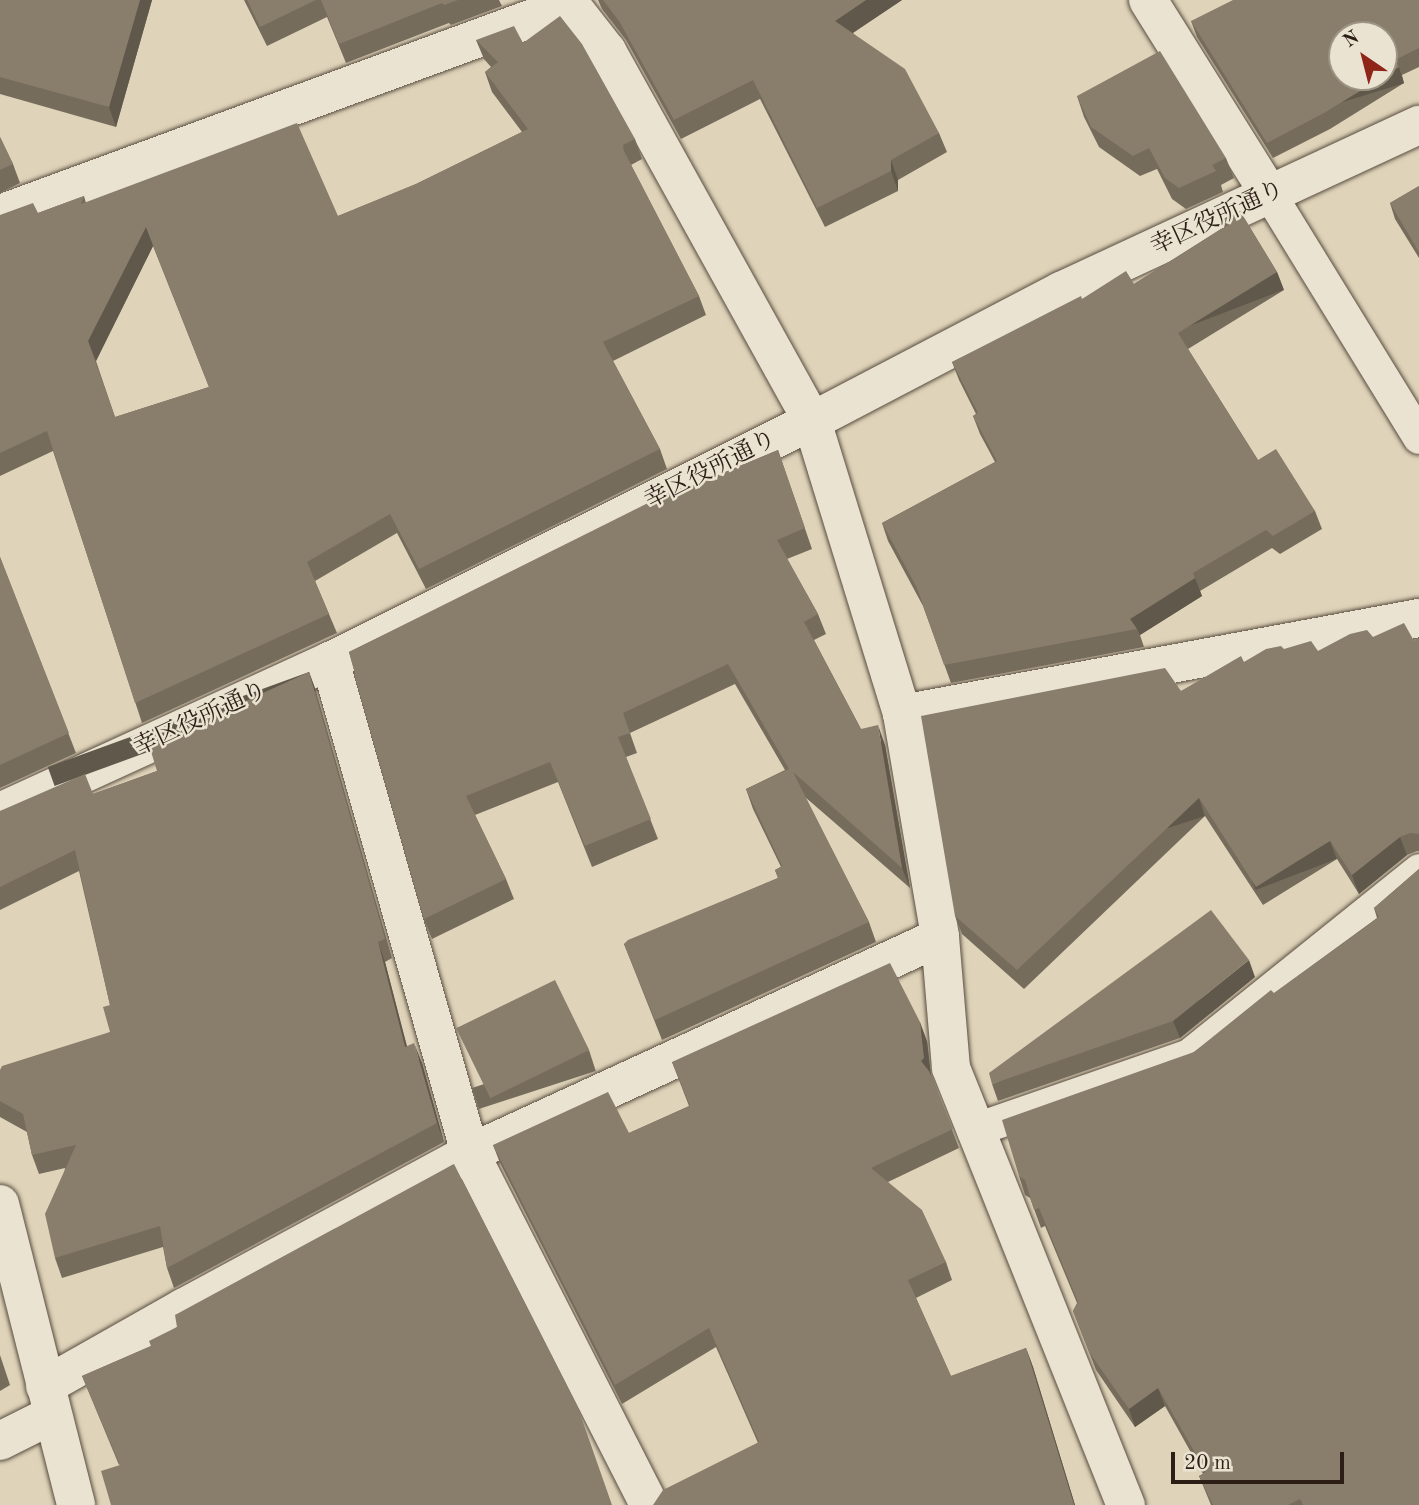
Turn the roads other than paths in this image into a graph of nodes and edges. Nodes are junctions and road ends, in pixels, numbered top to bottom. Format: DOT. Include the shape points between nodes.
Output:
graph roads {
  1 [pos="1148,0"];
  2 [pos="569,2"];
  3 [pos="1419,125"];
  4 [pos="1270,195"];
  5 [pos="0,214"];
  6 [pos="812,421"];
  7 [pos="1419,437"];
  8 [pos="1419,618"];
  9 [pos="330,661"];
  10 [pos="902,714"];
  11 [pos="0,812"];
  12 [pos="1419,870"];
  13 [pos="940,937"];
  14 [pos="973,1130"];
  15 [pos="470,1153"];
  16 [pos="0,1205"];
  17 [pos="49,1401"];
  18 [pos="0,1441"];
  19 [pos="76,1505"];
  20 [pos="649,1505"];
  21 [pos="1126,1505"];
  1 -- 4 [label="street"];
  2 -- 5 [label="street"];
  2 -- 6 [label="street" via="607,51"];
  3 -- 4 [label="street, 幸区役所通り"];
  4 -- 6 [label="street, 幸区役所通り" via="1061,291"];
  4 -- 7 [label="lane"];
  6 -- 9 [label="street, 幸区役所通り"];
  6 -- 10 [label="street"];
  8 -- 10 [label="street"];
  9 -- 11 [label="street, 幸区役所通り"];
  9 -- 15 [label="street"];
  10 -- 13 [label="street"];
  12 -- 14 [label="lane" via="1189,1055"];
  13 -- 14 [label="street" via="951,1068"];
  13 -- 15 [label="street"];
  14 -- 21 [label="street"];
  15 -- 17 [label="street" via="183,1308"];
  15 -- 20 [label="street"];
  16 -- 17 [label="street"];
  17 -- 18 [label="street"];
  17 -- 19 [label="street"];
}
